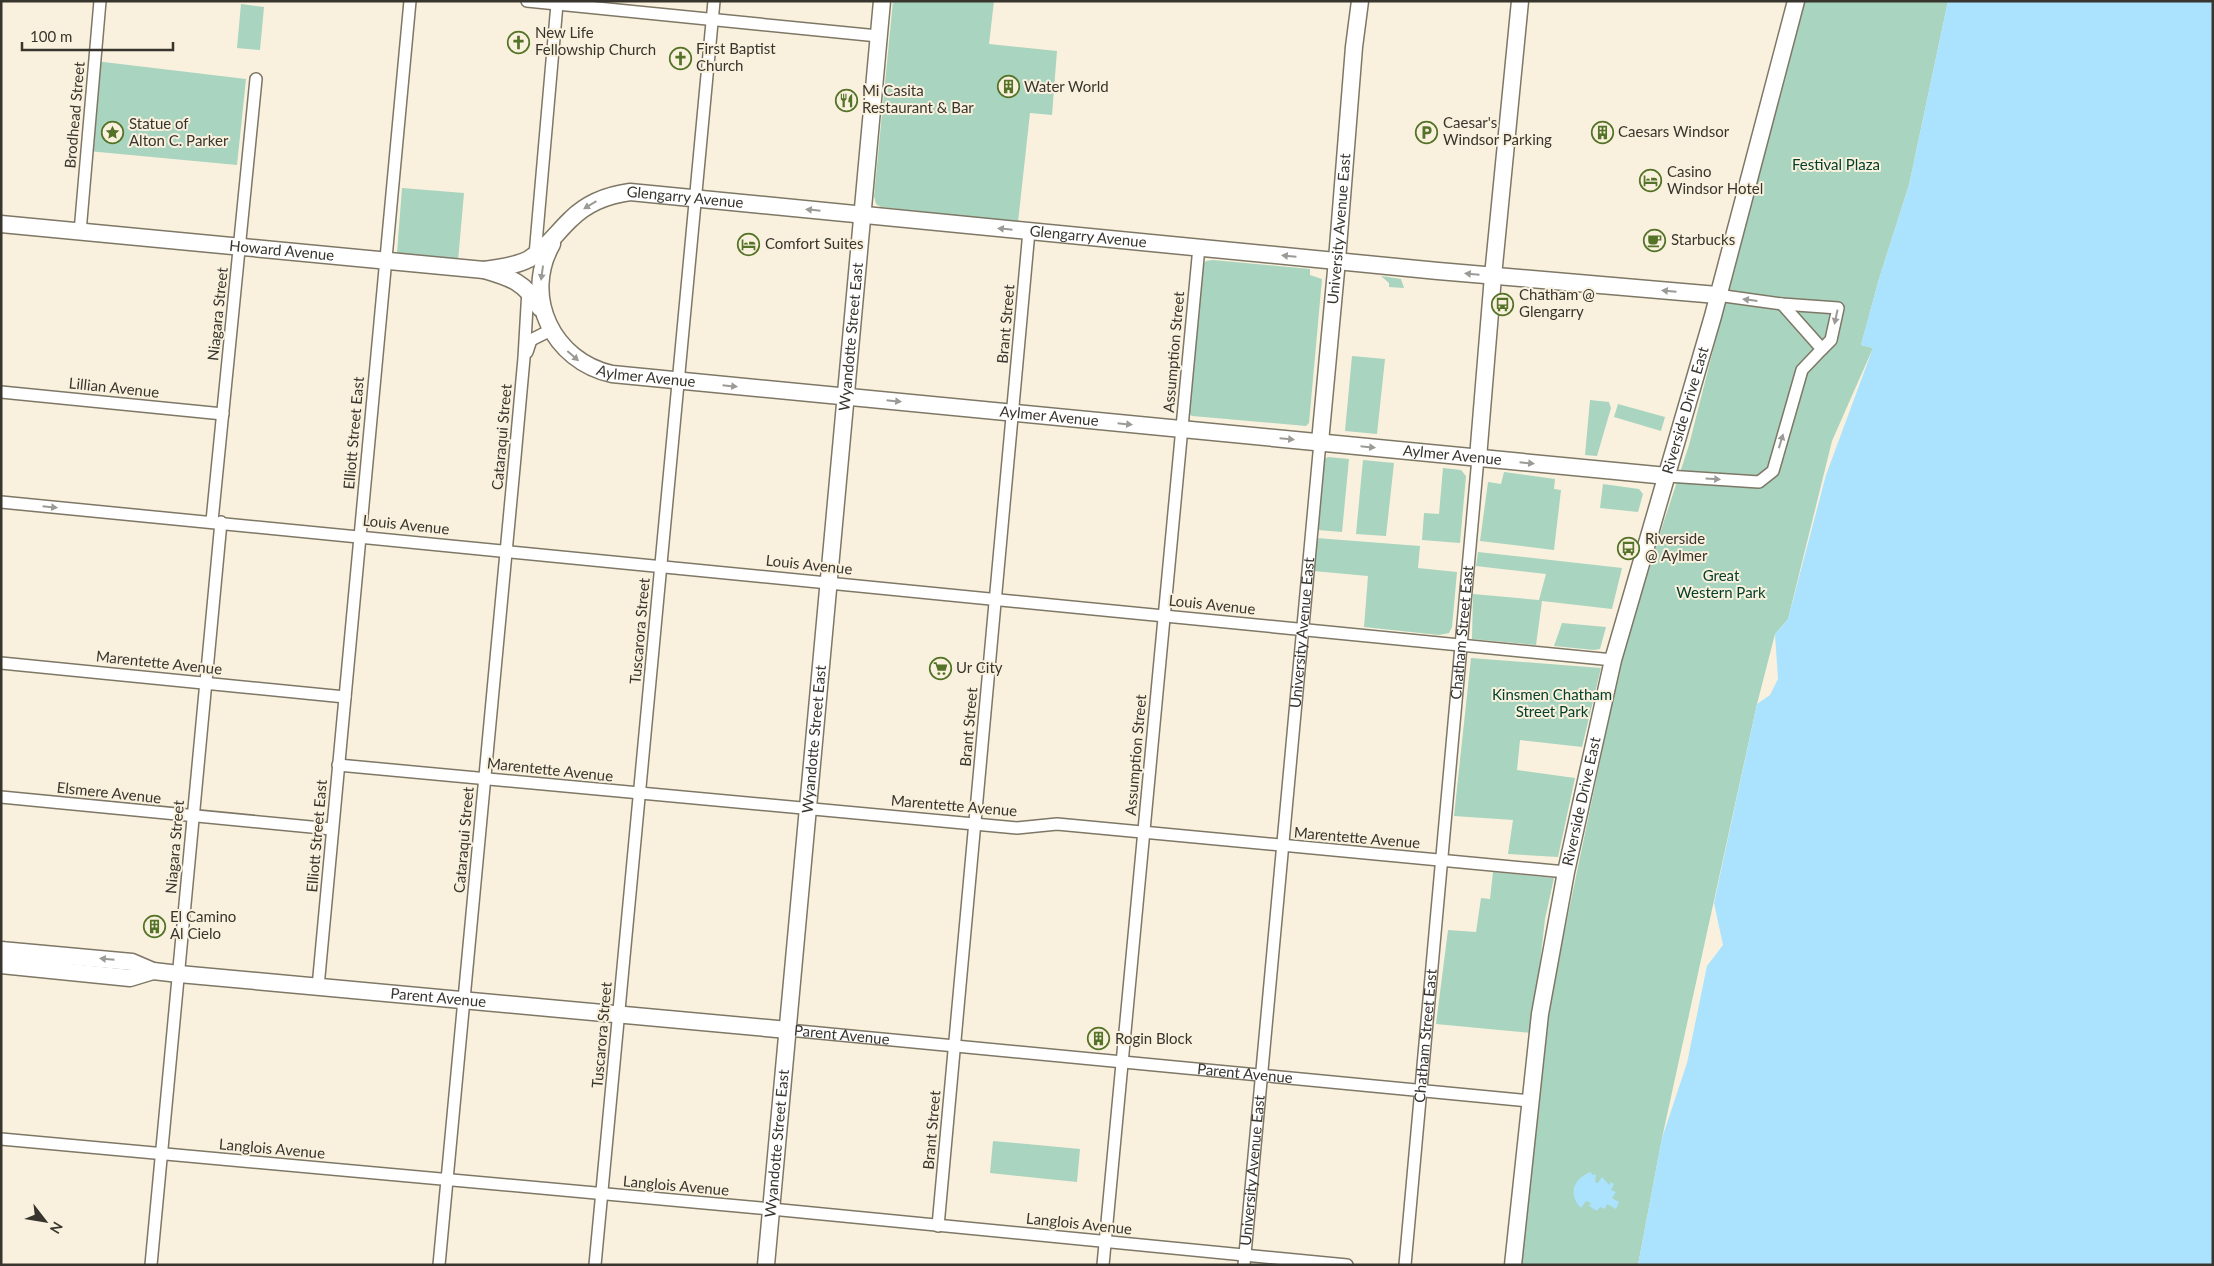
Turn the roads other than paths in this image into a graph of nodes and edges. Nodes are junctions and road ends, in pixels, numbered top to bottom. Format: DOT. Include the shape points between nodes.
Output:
graph roads {
  1 [pos="100,1"];
  2 [pos="410,1"];
  3 [pos="527,1"];
  4 [pos="714,1"];
  5 [pos="882,1"];
  6 [pos="1360,1"];
  7 [pos="1520,1"];
  8 [pos="1796,1"];
  9 [pos="557,4"];
  10 [pos="712,20"];
  11 [pos="878,36"];
  12 [pos="256,79"];
  13 [pos="694,198"];
  14 [pos="862,215"];
  15 [pos="1,224"];
  16 [pos="1030,231"];
  17 [pos="80,232"];
  18 [pos="558,233"];
  19 [pos="240,247"];
  20 [pos="1199,247"];
  21 [pos="535,255"];
  22 [pos="1337,260"];
  23 [pos="385,261"];
  24 [pos="484,270"];
  25 [pos="1493,276"];
  26 [pos="528,289"];
  27 [pos="1717,295"];
  28 [pos="1782,304"];
  29 [pos="548,323"];
  30 [pos="1822,349"];
  31 [pos="524,358"];
  32 [pos="679,381"];
  33 [pos="1,392"];
  34 [pos="845,397"];
  35 [pos="1012,413"];
  36 [pos="223,414"];
  37 [pos="1182,429"];
  38 [pos="1320,442"];
  39 [pos="1478,458"];
  40 [pos="1667,476"];
  41 [pos="1,502"];
  42 [pos="217,522"];
  43 [pos="360,536"];
  44 [pos="506,550"];
  45 [pos="661,566"];
  46 [pos="828,582"];
  47 [pos="996,599"];
  48 [pos="1164,616"];
  49 [pos="1302,629"];
  50 [pos="1462,645"];
  51 [pos="1613,660"];
  52 [pos="1,663"];
  53 [pos="206,683"];
  54 [pos="345,697"];
  55 [pos="338,765"];
  56 [pos="485,779"];
  57 [pos="640,794"];
  58 [pos="1,797"];
  59 [pos="808,809"];
  60 [pos="193,816"];
  61 [pos="975,824"];
  62 [pos="332,830"];
  63 [pos="1144,833"];
  64 [pos="1283,846"];
  65 [pos="1442,861"];
  66 [pos="1566,872"];
  67 [pos="1,950"];
  68 [pos="56,963"];
  69 [pos="1,965"];
  70 [pos="179,974"];
  71 [pos="318,986"];
  72 [pos="465,1000"];
  73 [pos="619,1014"];
  74 [pos="788,1030"];
  75 [pos="954,1046"];
  76 [pos="1123,1062"];
  77 [pos="1263,1075"];
  78 [pos="1421,1091"];
  79 [pos="1530,1101"];
  80 [pos="1,1139"];
  81 [pos="161,1154"];
  82 [pos="448,1180"];
  83 [pos="601,1194"];
  84 [pos="771,1209"];
  85 [pos="938,1226"];
  86 [pos="1106,1241"];
  87 [pos="1244,1260"];
  88 [pos="151,1265"];
  89 [pos="439,1265"];
  90 [pos="595,1265"];
  91 [pos="766,1265"];
  92 [pos="1103,1265"];
  93 [pos="1347,1265"];
  94 [pos="1405,1265"];
  95 [pos="1513,1265"];
  1 -- 17 [label="street, Brodhead Street"];
  2 -- 23 [label="street, Elliott Street East"];
  3 -- 9 [label="street"];
  4 -- 10 [label="street, Tuscarora Street"];
  5 -- 11 [label="main road, Wyandotte Street East"];
  6 -- 22 [label="main road, University Avenue East"];
  7 -- 25 [label="main road, Chatham Street East"];
  8 -- 27 [label="main road, Riverside Drive East"];
  9 -- 10 [label="street"];
  9 -- 21 [label="street"];
  10 -- 11 [label="street"];
  10 -- 13 [label="street, Tuscarora Street"];
  11 -- 14 [label="main road, Wyandotte Street East"];
  12 -- 19 [label="street, Niagara Street"];
  14 -- 13 [label="main road, Glengarry Avenue, one-way"];
  13 -- 18 [label="main road, Glengarry Avenue, one-way" via="630,192 613,194 583,209"];
  13 -- 32 [label="street, Tuscarora Street" via="696,208"];
  16 -- 14 [label="main road, Glengarry Avenue, one-way"];
  14 -- 34 [label="main road, Wyandotte Street East"];
  15 -- 17 [label="main road, Howard Avenue"];
  16 -- 20 [label="main road, Glengarry Avenue"];
  16 -- 35 [label="street, Brant Street"];
  17 -- 19 [label="main road, Howard Avenue"];
  18 -- 21 [label="main road, Glengarry Avenue"];
  18 -- 29 [label="main road, Aylmer Avenue, one-way" via="545,257 541,273 540,291"];
  19 -- 23 [label="main road, Howard Avenue"];
  19 -- 36 [label="street, Niagara Street"];
  22 -- 20 [label="main road, Glengarry Avenue, one-way"];
  20 -- 37 [label="street, Assumption Street"];
  21 -- 24 [label="main road, Glengarry Avenue"];
  25 -- 22 [label="main road, Glengarry Avenue, one-way"];
  22 -- 38 [label="main road, University Avenue East"];
  23 -- 24 [label="main road, Howard Avenue"];
  23 -- 43 [label="street, Elliott Street East"];
  24 -- 26 [label="main road, Howard Avenue" via="510,278"];
  27 -- 25 [label="main road, Glengarry Avenue, one-way"];
  25 -- 39 [label="main road, Chatham Street East"];
  26 -- 29 [label="main road, Howard Avenue"];
  26 -- 31 [label="street, Cataraqui Street"];
  28 -- 27 [label="street, one-way"];
  27 -- 40 [label="main road, Riverside Drive East"];
  28 -- 30 [label="street"];
  28 -- 30 [label="street, one-way" via="1838,308 1831,340"];
  29 -- 31 [label="street, Cataraqui Street" via="531,340"];
  29 -- 32 [label="main road, Aylmer Avenue, one-way" via="568,353 592,369"];
  40 -- 30 [label="street, one-way" via="1759,482 1766,477 1772,471 1802,370"];
  31 -- 44 [label="street, Cataraqui Street"];
  32 -- 34 [label="main road, Aylmer Avenue, one-way"];
  32 -- 45 [label="street, Tuscarora Street"];
  33 -- 36 [label="street, Lillian Avenue"];
  34 -- 35 [label="main road, Aylmer Avenue, one-way"];
  34 -- 46 [label="main road, Wyandotte Street East"];
  35 -- 37 [label="main road, Aylmer Avenue, one-way"];
  35 -- 47 [label="street, Brant Street"];
  36 -- 42 [label="street, Niagara Street"];
  37 -- 38 [label="main road, Aylmer Avenue, one-way"];
  37 -- 48 [label="street, Assumption Street"];
  38 -- 39 [label="main road, Aylmer Avenue, one-way"];
  38 -- 49 [label="street, University Avenue East"];
  39 -- 40 [label="main road, Aylmer Avenue, one-way"];
  39 -- 50 [label="street, Chatham Street East"];
  40 -- 51 [label="main road, Riverside Drive East"];
  41 -- 42 [label="street, Louis Avenue, one-way"];
  42 -- 43 [label="street, Louis Avenue"];
  42 -- 53 [label="street, Niagara Street"];
  43 -- 44 [label="street, Louis Avenue"];
  43 -- 54 [label="street, Elliott Street East"];
  44 -- 45 [label="street, Louis Avenue"];
  44 -- 56 [label="street, Cataraqui Street"];
  45 -- 46 [label="street, Louis Avenue"];
  45 -- 57 [label="street, Tuscarora Street"];
  46 -- 47 [label="street, Louis Avenue"];
  46 -- 59 [label="main road, Wyandotte Street East"];
  47 -- 48 [label="street, Louis Avenue"];
  47 -- 61 [label="street, Brant Street"];
  48 -- 49 [label="street, Louis Avenue"];
  48 -- 63 [label="street, Assumption Street"];
  49 -- 50 [label="street, Louis Avenue"];
  49 -- 64 [label="street, University Avenue East"];
  50 -- 51 [label="street, Louis Avenue"];
  50 -- 65 [label="street, Chatham Street East"];
  51 -- 66 [label="main road, Riverside Drive East"];
  52 -- 53 [label="street, Marentette Avenue"];
  53 -- 54 [label="street, Marentette Avenue"];
  53 -- 60 [label="street, Niagara Street"];
  54 -- 55 [label="street, Elliott Street East"];
  55 -- 56 [label="street, Marentette Avenue"];
  55 -- 62 [label="street, Elliott Street East"];
  56 -- 57 [label="street, Marentette Avenue"];
  56 -- 72 [label="street, Cataraqui Street"];
  57 -- 59 [label="street, Marentette Avenue"];
  57 -- 73 [label="street, Tuscarora Street"];
  58 -- 60 [label="street, Elsmere Avenue"];
  59 -- 61 [label="street, Marentette Avenue"];
  59 -- 74 [label="main road, Wyandotte Street East"];
  60 -- 62 [label="street, Elsmere Avenue"];
  60 -- 70 [label="street, Niagara Street"];
  61 -- 63 [label="street, Marentette Avenue" via="1017,828 1058,824"];
  61 -- 75 [label="street, Brant Street"];
  62 -- 71 [label="street, Elliott Street East"];
  63 -- 64 [label="street, Marentette Avenue"];
  63 -- 76 [label="street, Assumption Street"];
  64 -- 65 [label="street, Marentette Avenue"];
  64 -- 77 [label="street, University Avenue East"];
  65 -- 66 [label="street, Marentette Avenue"];
  65 -- 78 [label="street, Chatham Street East"];
  66 -- 79 [label="main road, Riverside Drive East" via="1540,1014"];
  67 -- 68 [label="main road, Parent Avenue"];
  68 -- 69 [label="main road, Parent Avenue"];
  68 -- 70 [label="main road, Parent Avenue" via="132,962 153,971"];
  70 -- 71 [label="main road, Parent Avenue"];
  70 -- 81 [label="street, Niagara Street"];
  71 -- 72 [label="main road, Parent Avenue"];
  72 -- 73 [label="main road, Parent Avenue"];
  72 -- 82 [label="street, Cataraqui Street"];
  73 -- 74 [label="main road, Parent Avenue"];
  73 -- 83 [label="street, Tuscarora Street"];
  74 -- 75 [label="street, Parent Avenue"];
  74 -- 84 [label="main road, Wyandotte Street East"];
  75 -- 76 [label="street, Parent Avenue"];
  75 -- 85 [label="street, Brant Street"];
  76 -- 77 [label="street, Parent Avenue"];
  76 -- 86 [label="street, Assumption Street"];
  77 -- 78 [label="street, Parent Avenue"];
  77 -- 87 [label="street, University Avenue East"];
  78 -- 79 [label="street, Parent Avenue"];
  78 -- 94 [label="street, Chatham Street East"];
  79 -- 95 [label="main road, Riverside Drive East"];
  80 -- 81 [label="street, Langlois Avenue"];
  81 -- 82 [label="street, Langlois Avenue"];
  81 -- 88 [label="street, Niagara Street"];
  82 -- 83 [label="street, Langlois Avenue"];
  82 -- 89 [label="street, Cataraqui Street"];
  83 -- 84 [label="street, Langlois Avenue"];
  83 -- 90 [label="street, Tuscarora Street"];
  84 -- 85 [label="street, Langlois Avenue"];
  84 -- 91 [label="main road, Wyandotte Street East"];
  85 -- 86 [label="street, Langlois Avenue"];
  86 -- 87 [label="street, Langlois Avenue"];
  86 -- 92 [label="street, Assumption Street"];
  87 -- 93 [label="street, Langlois Avenue"];
}
